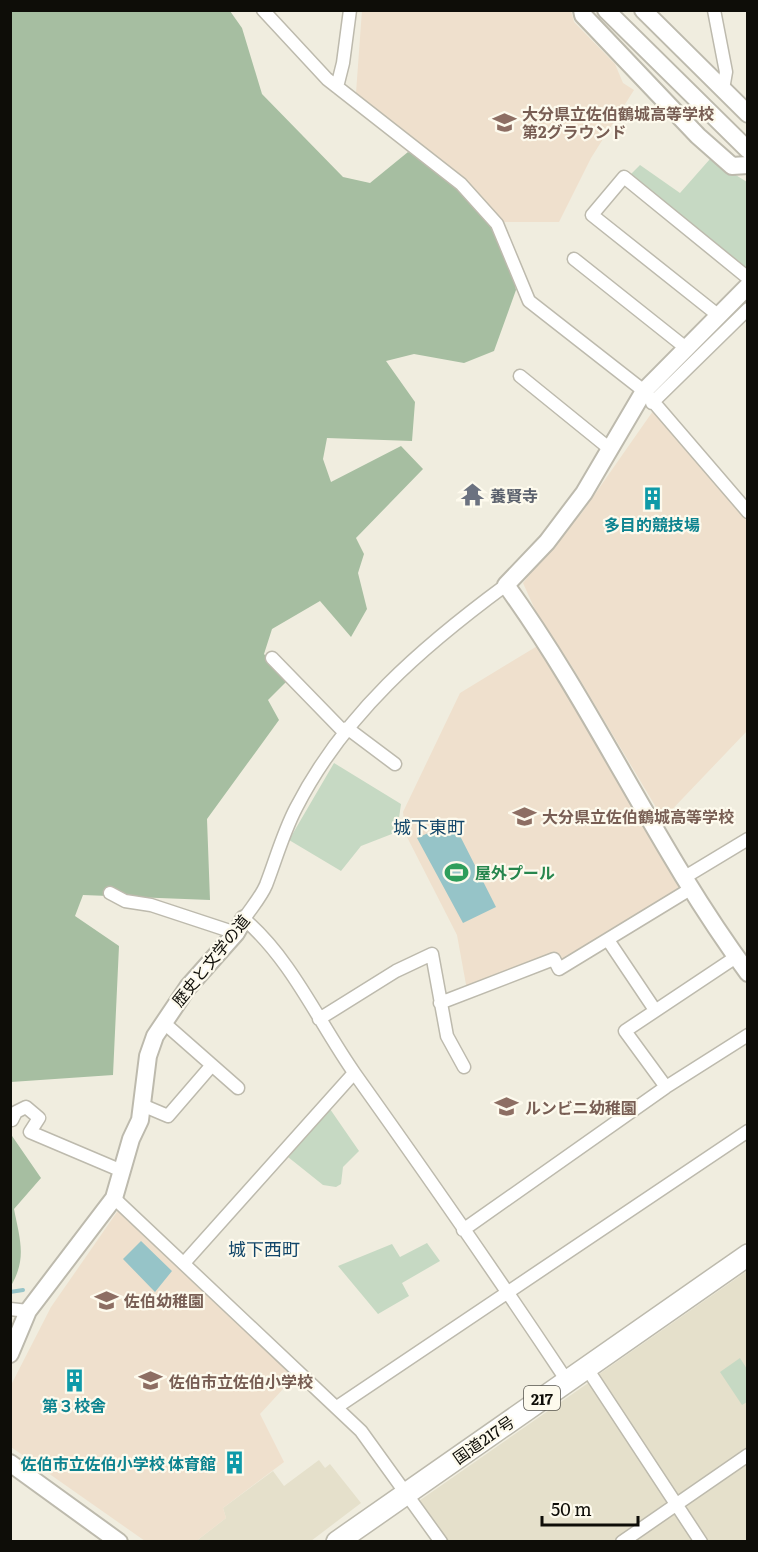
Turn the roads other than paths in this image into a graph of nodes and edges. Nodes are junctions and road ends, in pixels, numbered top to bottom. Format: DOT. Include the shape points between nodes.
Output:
graph roads {
  1 [pos="263,10"];
  2 [pos="350,10"];
  3 [pos="582,10"];
  4 [pos="606,10"];
  5 [pos="643,10"];
  6 [pos="714,10"];
  7 [pos="336,87"];
  8 [pos="723,89"];
  9 [pos="747,114"];
  10 [pos="747,150"];
  11 [pos="747,165"];
  12 [pos="574,260"];
  13 [pos="747,278"];
  14 [pos="747,286"];
  15 [pos="747,309"];
  16 [pos="719,316"];
  17 [pos="686,348"];
  18 [pos="520,376"];
  19 [pos="648,397"];
  20 [pos="610,448"];
  21 [pos="747,512"];
  22 [pos="506,585"];
  23 [pos="272,658"];
  24 [pos="346,730"];
  25 [pos="394,764"];
  26 [pos="747,838"];
  27 [pos="689,883"];
  28 [pos="110,893"];
  29 [pos="240,926"];
  30 [pos="608,940"];
  31 [pos="736,957"];
  32 [pos="747,973"];
  33 [pos="440,1003"];
  34 [pos="655,1010"];
  35 [pos="319,1019"];
  36 [pos="163,1022"];
  37 [pos="747,1035"];
  38 [pos="212,1065"];
  39 [pos="464,1068"];
  40 [pos="354,1073"];
  41 [pos="666,1087"];
  42 [pos="238,1088"];
  43 [pos="142,1105"];
  44 [pos="12,1120"];
  45 [pos="747,1131"];
  46 [pos="122,1171"];
  47 [pos="114,1198"];
  48 [pos="463,1230"];
  49 [pos="747,1255"];
  50 [pos="184,1263"];
  51 [pos="505,1292"];
  52 [pos="10,1309"];
  53 [pos="28,1311"];
  54 [pos="10,1354"];
  55 [pos="586,1367"];
  56 [pos="567,1381"];
  57 [pos="337,1407"];
  58 [pos="747,1455"];
  59 [pos="10,1463"];
  60 [pos="406,1493"];
  61 [pos="676,1504"];
  62 [pos="119,1542"];
  63 [pos="337,1542"];
  64 [pos="441,1542"];
  65 [pos="622,1542"];
  66 [pos="701,1542"];
  1 -- 7 [label="street"];
  2 -- 7 [label="street"];
  3 -- 11 [label="street" via="698,136 732,166"];
  4 -- 10 [label="street"];
  5 -- 8 [label="street"];
  6 -- 8 [label="street" via="726,72"];
  7 -- 19 [label="street" via="461,184 497,224 529,301"];
  8 -- 9 [label="street"];
  12 -- 17 [label="street"];
  13 -- 16 [label="street" via="624,177 592,215"];
  14 -- 16 [label="street"];
  15 -- 19 [label="street"];
  16 -- 17 [label="street"];
  17 -- 19 [label="street"];
  18 -- 20 [label="street"];
  19 -- 20 [label="street"];
  19 -- 21 [label="street"];
  20 -- 22 [label="street" via="584,493 547,542"];
  22 -- 24 [label="street, 歴史と文学の道" via="441,633 389,680"];
  22 -- 27 [label="street" via="547,642"];
  23 -- 24 [label="street"];
  24 -- 25 [label="street"];
  24 -- 29 [label="street, 歴史と文学の道" via="296,808 265,886"];
  26 -- 27 [label="street"];
  27 -- 30 [label="street"];
  27 -- 31 [label="street"];
  28 -- 29 [label="street" via="125,900"];
  29 -- 35 [label="street" via="267,939"];
  29 -- 36 [label="street, 歴史と文学の道"];
  30 -- 33 [label="street" via="559,969 554,958"];
  30 -- 34 [label="street"];
  31 -- 32 [label="street"];
  31 -- 34 [label="street"];
  33 -- 35 [label="street" via="432,954 396,971"];
  33 -- 39 [label="street" via="447,1036"];
  34 -- 41 [label="street" via="625,1031"];
  35 -- 40 [label="street"];
  36 -- 38 [label="street"];
  36 -- 43 [label="street, 歴史と文学の道" via="148,1056"];
  37 -- 41 [label="street"];
  38 -- 42 [label="street"];
  38 -- 43 [label="street" via="168,1116"];
  40 -- 48 [label="street"];
  40 -- 50 [label="street"];
  41 -- 48 [label="street"];
  43 -- 46 [label="street, 歴史と文学の道"];
  44 -- 46 [label="street" via="16,1112 26,1107 39,1118 30,1132"];
  45 -- 51 [label="street"];
  46 -- 47 [label="street, 歴史と文学の道"];
  47 -- 50 [label="street"];
  47 -- 53 [label="street, 歴史と文学の道"];
  48 -- 51 [label="street"];
  49 -- 55 [label="highway, 国道217号 / 217"];
  50 -- 57 [label="street"];
  51 -- 56 [label="street"];
  51 -- 57 [label="street"];
  52 -- 53 [label="street"];
  53 -- 54 [label="street, 歴史と文学の道"];
  55 -- 56 [label="highway, 国道217号 / 217"];
  55 -- 61 [label="street"];
  56 -- 60 [label="highway, 国道217号 / 217"];
  57 -- 60 [label="street" via="361,1431"];
  58 -- 61 [label="street"];
  59 -- 62 [label="street"];
  60 -- 63 [label="highway, 国道217号 / 217"];
  60 -- 64 [label="street"];
  61 -- 65 [label="street"];
  61 -- 66 [label="street"];
}
